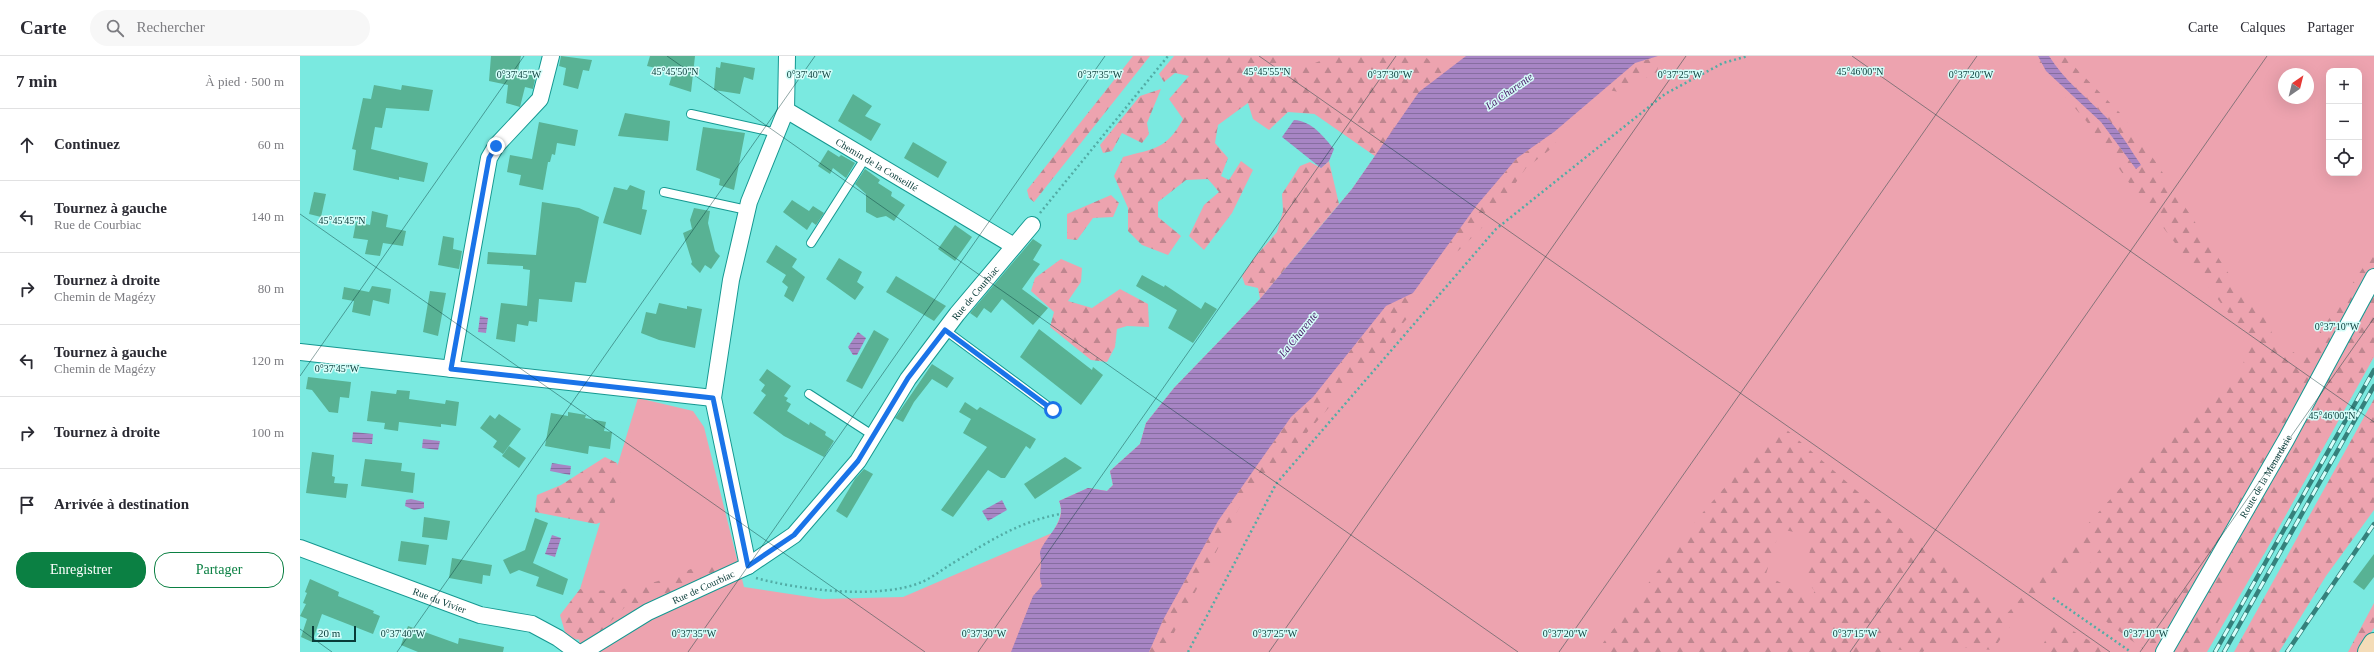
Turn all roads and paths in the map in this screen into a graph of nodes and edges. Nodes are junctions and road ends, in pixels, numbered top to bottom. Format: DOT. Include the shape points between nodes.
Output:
graph roads {
  1 [pos="551,56"];
  2 [pos="787,56"];
  3 [pos="1168,56"];
  4 [pos="1748,56"];
  5 [pos="786,110"];
  6 [pos="691,114"];
  7 [pos="777,133"];
  8 [pos="866,157"];
  9 [pos="664,192"];
  10 [pos="748,210"];
  11 [pos="1032,225"];
  12 [pos="811,243"];
  13 [pos="1014,246"];
  14 [pos="2374,277"];
  15 [pos="945,330"];
  16 [pos="300,352"];
  17 [pos="451,369"];
  18 [pos="810,394"];
  19 [pos="713,398"];
  20 [pos="1053,410"];
  21 [pos="874,436"];
  22 [pos="1060,514"];
  23 [pos="300,548"];
  24 [pos="745,567"];
  25 [pos="2053,598"];
  26 [pos="2374,644"];
  27 [pos="577,652"];
  28 [pos="583,652"];
  29 [pos="1188,652"];
  30 [pos="2131,652"];
  31 [pos="2164,652"];
  32 [pos="2369,652"];
  1 -- 17 [label="street" via="540,99 496,146 489,158"];
  2 -- 5 [label="street"];
  3 -- 11 [label="path"];
  4 -- 29 [label="path" via="1723,63 1665,94 1496,229 1276,484"];
  5 -- 7 [label="street"];
  5 -- 8 [label="street, Chemin de la Conseillé"];
  6 -- 7 [label="lane"];
  7 -- 10 [label="street"];
  8 -- 12 [label="lane"];
  8 -- 13 [label="street, Chemin de la Conseillé"];
  9 -- 10 [label="lane"];
  10 -- 19 [label="street" via="731,280"];
  11 -- 13 [label="street, Rue de Courbiac"];
  13 -- 15 [label="street, Rue de Courbiac"];
  14 -- 31 [label="street, Route de la Menarderie" via="2286,440"];
  15 -- 20 [label="lane"];
  15 -- 21 [label="street, Rue de Courbiac" via="908,378"];
  16 -- 17 [label="street"];
  17 -- 19 [label="street"];
  18 -- 21 [label="lane"];
  19 -- 24 [label="street"];
  21 -- 24 [label="street, Rue de Courbiac" via="858,461 794,535"];
  22 -- 24 [label="path" via="1038,518 1010,529 923,581 904,588 884,591 782,585 755,578"];
  23 -- 27 [label="street, Rue du Vivier" via="480,615 532,624"];
  24 -- 28 [label="street, Rue de Courbiac" via="648,612"];
  25 -- 30 [label="path"];
  26 -- 32 [label="main road"];
}
